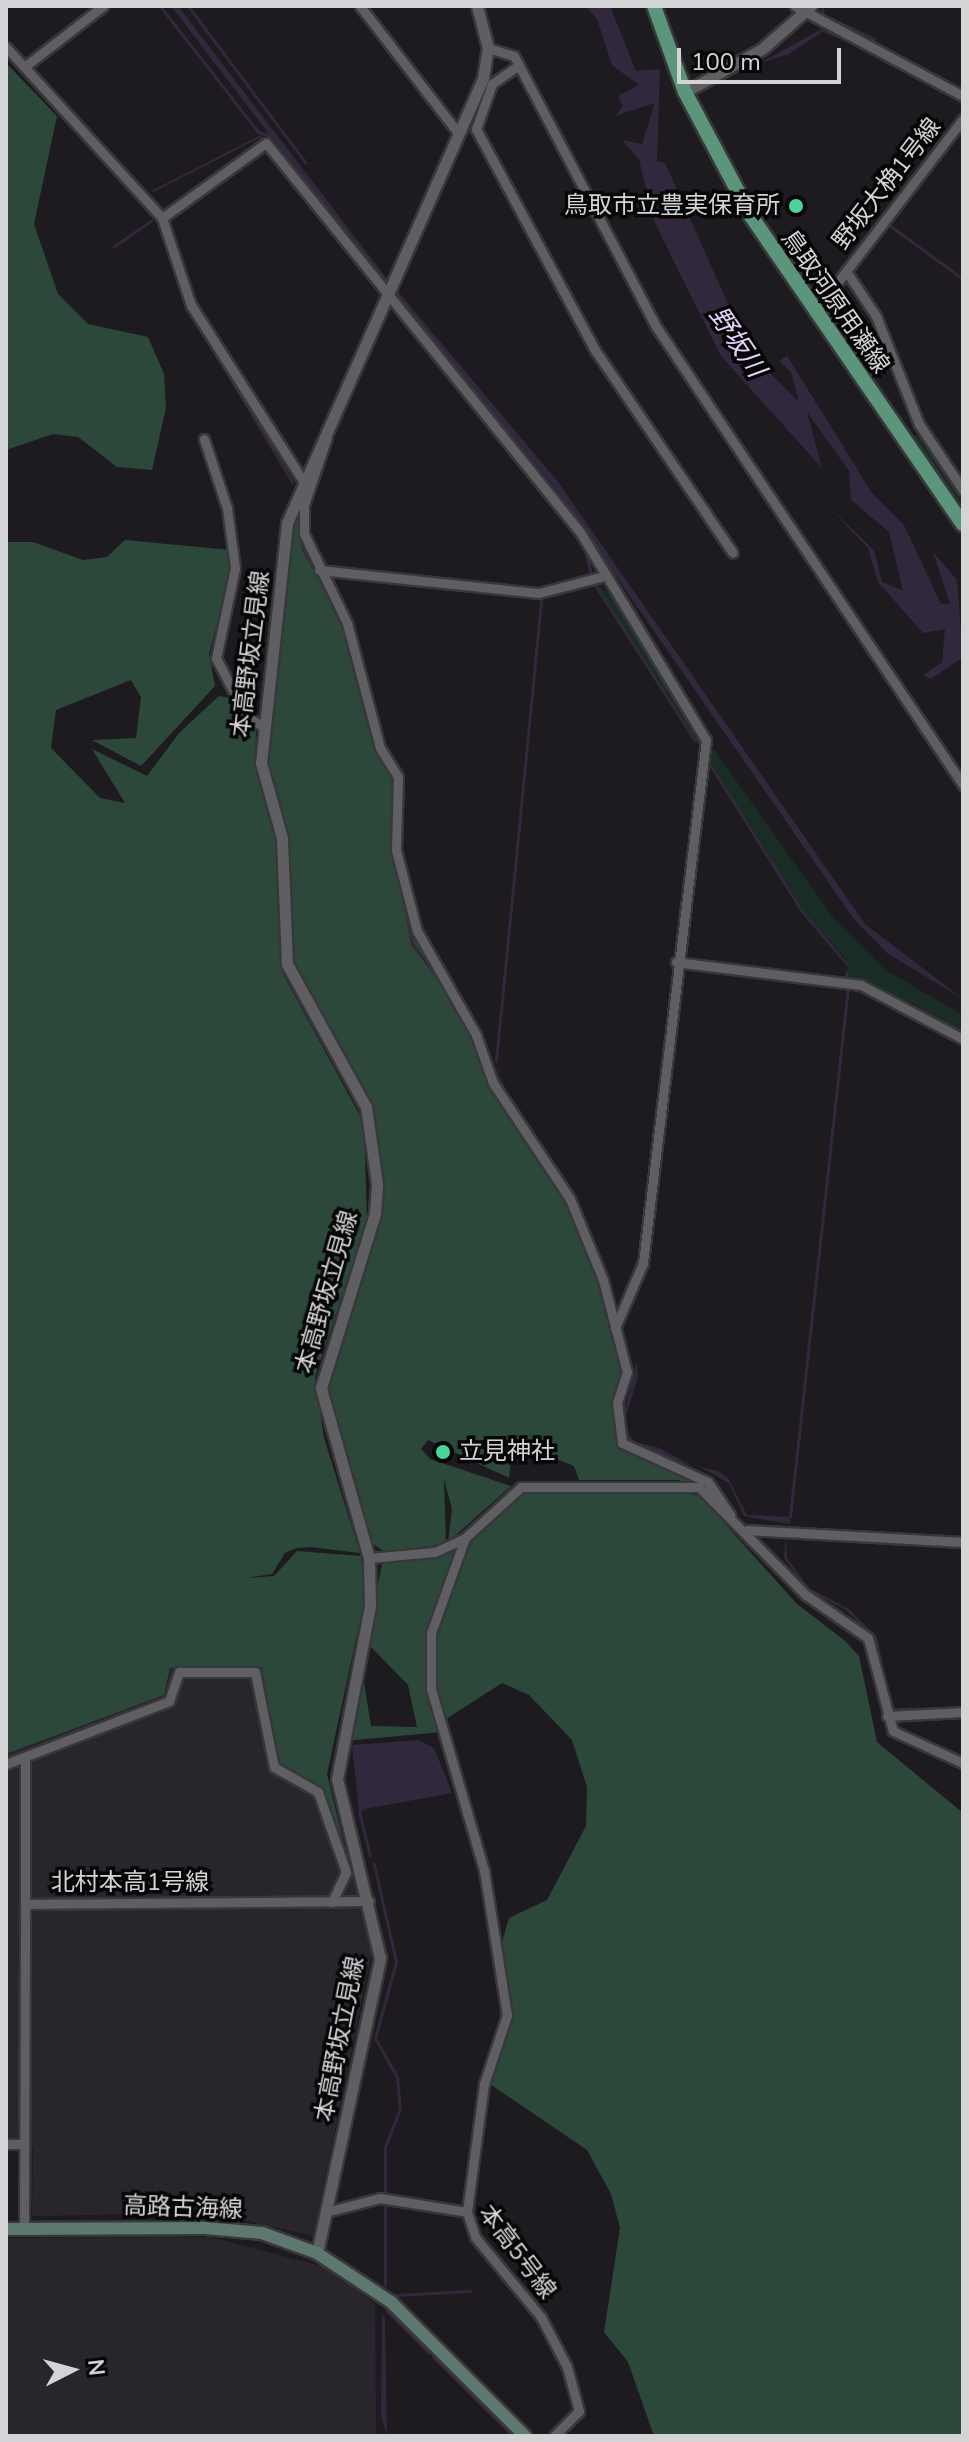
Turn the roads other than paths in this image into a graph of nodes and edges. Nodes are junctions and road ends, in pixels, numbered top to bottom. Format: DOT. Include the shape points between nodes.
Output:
graph roads {
  1 [pos="103,6"];
  2 [pos="360,6"];
  3 [pos="477,6"];
  4 [pos="654,6"];
  5 [pos="804,8"];
  6 [pos="6,47"];
  7 [pos="488,48"];
  8 [pos="28,64"];
  9 [pos="519,65"];
  10 [pos="685,92"];
  11 [pos="963,96"];
  12 [pos="963,119"];
  13 [pos="459,134"];
  14 [pos="162,218"];
  15 [pos="846,271"];
  16 [pos="387,294"];
  17 [pos="814,313"];
  18 [pos="326,429"];
  19 [pos="204,439"];
  20 [pos="303,481"];
  21 [pos="963,490"];
  22 [pos="963,524"];
  23 [pos="733,553"];
  24 [pos="319,570"];
  25 [pos="601,577"];
  26 [pos="264,727"];
  27 [pos="963,785"];
  28 [pos="676,962"];
  29 [pos="963,1039"];
  30 [pos="615,1328"];
  31 [pos="730,1515"];
  32 [pos="747,1530"];
  33 [pos="963,1533"];
  34 [pos="465,1538"];
  35 [pos="963,1542"];
  36 [pos="369,1558"];
  37 [pos="963,1712"];
  38 [pos="887,1716"];
  39 [pos="25,1757"];
  40 [pos="963,1763"];
  41 [pos="6,1764"];
  42 [pos="369,1901"];
  43 [pos="332,1902"];
  44 [pos="25,1904"];
  45 [pos="6,2144"];
  46 [pos="24,2144"];
  47 [pos="326,2212"];
  48 [pos="467,2212"];
  49 [pos="6,2229"];
  50 [pos="24,2229"];
  51 [pos="317,2253"];
  52 [pos="525,2436"];
  53 [pos="554,2436"];
  1 -- 8 [label="street"];
  2 -- 13 [label="street"];
  3 -- 7 [label="street"];
  4 -- 10 [label="main road, 鳥取河原用瀬線"];
  5 -- 10 [label="street" via="762,49"];
  5 -- 11 [label="street"];
  6 -- 8 [label="street"];
  7 -- 9 [label="street" via="508,51"];
  7 -- 13 [label="street, 本高野坂立見線"];
  8 -- 14 [label="street" via="111,171"];
  9 -- 23 [label="street" via="498,75 476,129 595,350"];
  9 -- 27 [label="street" via="655,325"];
  10 -- 17 [label="main road, 鳥取河原用瀬線" via="751,216"];
  12 -- 15 [label="street, 野坂大桷1号線"];
  13 -- 16 [label="street, 本高野坂立見線"];
  14 -- 16 [label="street" via="266,143"];
  14 -- 20 [label="street" via="191,305"];
  15 -- 17 [label="street, 野坂大桷1号線"];
  15 -- 21 [label="street" via="876,316 919,424"];
  16 -- 18 [label="street, 本高野坂立見線"];
  16 -- 25 [label="street" via="580,532"];
  17 -- 22 [label="main road, 鳥取河原用瀬線"];
  18 -- 20 [label="street, 本高野坂立見線"];
  18 -- 24 [label="street" via="302,519"];
  19 -- 26 [label="street" via="227,508 235,568 216,658 247,717"];
  20 -- 26 [label="street, 本高野坂立見線" via="287,523"];
  24 -- 25 [label="street" via="539,593"];
  24 -- 30 [label="street" via="347,623 380,748 398,777 397,860 417,931 476,1035 497,1090 570,1199"];
  25 -- 28 [label="street" via="706,740"];
  26 -- 36 [label="street, 本高野坂立見線" via="261,763 282,838 287,964 366,1107 373,1141 375,1214 321,1388"];
  28 -- 29 [label="street" via="861,985"];
  28 -- 30 [label="street" via="643,1263"];
  30 -- 31 [label="street" via="627,1372 617,1402 622,1443 708,1482"];
  31 -- 32 [label="street"];
  31 -- 34 [label="street" via="709,1494 688,1485 521,1487"];
  32 -- 35 [label="street"];
  32 -- 38 [label="street" via="806,1595 868,1638"];
  33 -- 35 [label="street"];
  34 -- 36 [label="street" via="435,1552"];
  34 -- 48 [label="street" via="431,1633 431,1689 484,1870 507,2015 484,2084"];
  36 -- 42 [label="street, 本高野坂立見線" via="370,1606 337,1779"];
  37 -- 38 [label="street"];
  38 -- 40 [label="street" via="900,1736"];
  39 -- 41 [label="street"];
  39 -- 43 [label="street" via="169,1701 179,1672 255,1672 274,1767 318,1792 327,1813 346,1872"];
  39 -- 44 [label="street"];
  42 -- 43 [label="street, 北村本高1号線"];
  42 -- 47 [label="street, 本高野坂立見線" via="380,1958"];
  43 -- 44 [label="street, 北村本高1号線"];
  44 -- 46 [label="street, 北村本高1号線"];
  45 -- 46 [label="street"];
  46 -- 50 [label="street, 北村本高1号線"];
  47 -- 48 [label="street, 本高5号線" via="367,2198"];
  47 -- 51 [label="street, 本高野坂立見線"];
  48 -- 53 [label="street, 本高5号線" via="475,2237 541,2317 567,2367 579,2411"];
  49 -- 50 [label="main road, 高路古海線"];
  50 -- 51 [label="main road, 高路古海線" via="205,2228 262,2233"];
  51 -- 52 [label="main road, 高路古海線" via="391,2302"];
}
